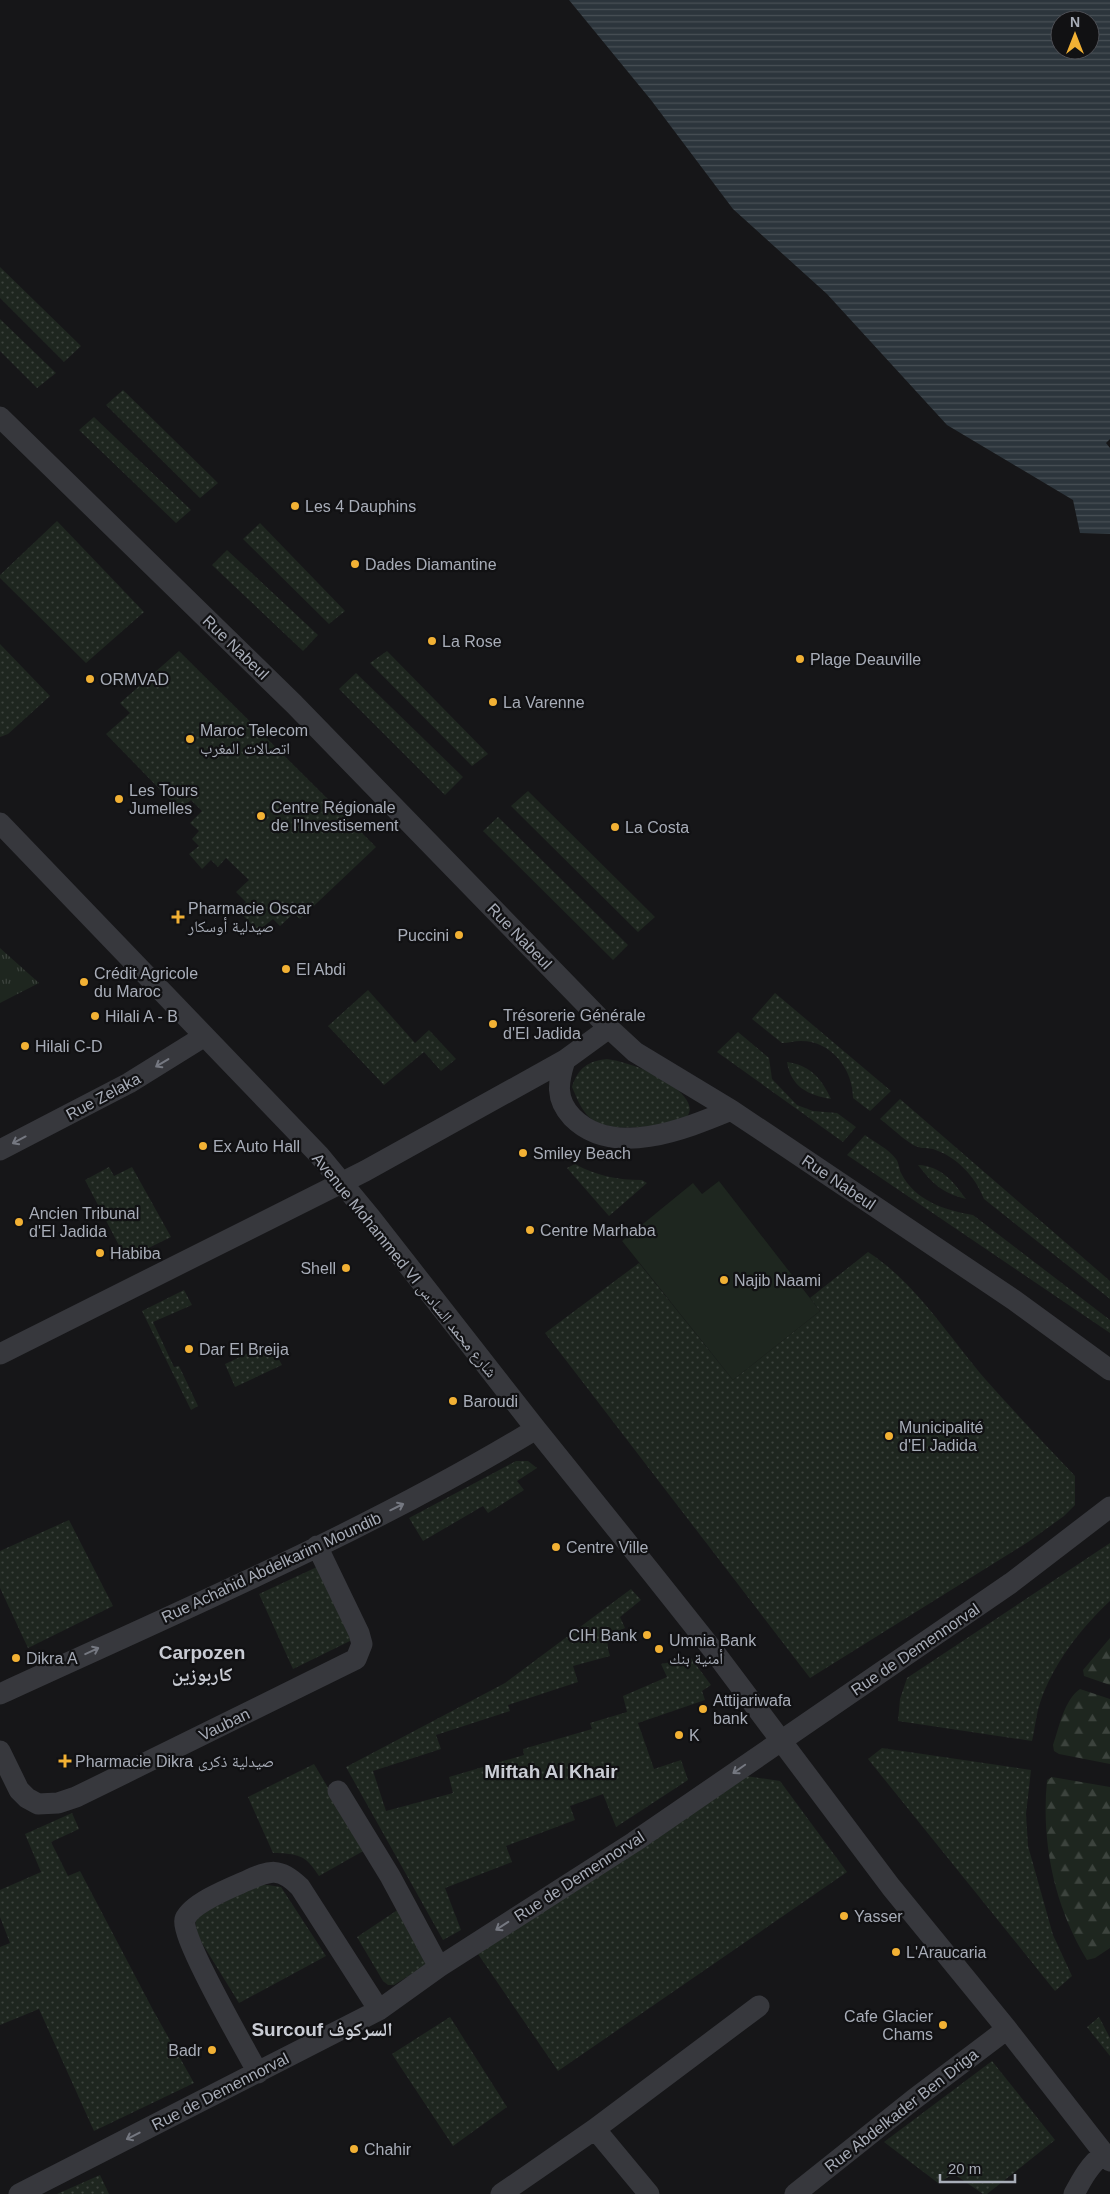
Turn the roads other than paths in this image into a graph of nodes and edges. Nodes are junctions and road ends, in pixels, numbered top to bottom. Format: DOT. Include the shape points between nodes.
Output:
graph roads {
  1 [pos="0,417"];
  2 [pos="0,823"];
  3 [pos="609,1028"];
  4 [pos="203,1037"];
  5 [pos="564,1060"];
  6 [pos="731,1110"];
  7 [pos="0,1150"];
  8 [pos="342,1183"];
  9 [pos="0,1354"];
  10 [pos="1110,1370"];
  11 [pos="536,1429"];
  12 [pos="1110,1508"];
  13 [pos="316,1546"];
  14 [pos="0,1694"];
  15 [pos="780,1741"];
  16 [pos="0,1751"];
  17 [pos="338,1791"];
  18 [pos="439,1967"];
  19 [pos="759,2006"];
  20 [pos="379,2010"];
  21 [pos="1007,2029"];
  22 [pos="258,2073"];
  23 [pos="595,2129"];
  24 [pos="1107,2158"];
  25 [pos="19,2194"];
  26 [pos="501,2194"];
  27 [pos="649,2194"];
  28 [pos="795,2194"];
  29 [pos="1074,2194"];
  1 -- 3 [label="street, Rue Nabeul" via="294,704"];
  2 -- 4 [label="street, Avenue Mohammed VI شارع محمد السادس"];
  3 -- 5 [label="street"];
  3 -- 6 [label="street, Rue Nabeul" via="635,1052"];
  4 -- 7 [label="street, Rue Zelaka, one-way" via="129,1083"];
  4 -- 8 [label="street, Avenue Mohammed VI شارع محمد السادس" via="319,1155"];
  5 -- 6 [label="street" via="559,1094 565,1110 582,1127 602,1135 639,1137 675,1131"];
  5 -- 8 [label="street"];
  6 -- 10 [label="street, Rue Nabeul" via="1014,1300"];
  8 -- 9 [label="street"];
  8 -- 11 [label="street, Avenue Mohammed VI شارع محمد السادس"];
  13 -- 11 [label="street, Rue Achahid Abdelkarim Moundib, one-way" via="460,1475"];
  11 -- 15 [label="street, Avenue Mohammed VI شارع محمد السادس" via="713,1650"];
  12 -- 15 [label="street, Rue de Demennorval" via="1012,1583"];
  14 -- 13 [label="street, Rue Achahid Abdelkarim Moundib, one-way"];
  13 -- 16 [label="street, Vauban" via="359,1633 362,1644 356,1659 58,1803 38,1804 27,1798 19,1790"];
  15 -- 18 [label="street, Rue de Demennorval, one-way" via="634,1842"];
  15 -- 21 [label="street, Avenue Mohammed VI شارع محمد السادس" via="891,1887"];
  17 -- 18 [label="street" via="390,1876"];
  18 -- 20 [label="street, Rue de Demennorval"];
  19 -- 23 [label="street"];
  20 -- 22 [label="street, Rue de Demennorval"];
  20 -- 22 [label="street" via="300,1887 289,1877 281,1872 258,1875 213,1897 194,1908 183,1923 194,1954"];
  21 -- 24 [label="street, Avenue Mohammed VI شارع محمد السادس"];
  21 -- 28 [label="street, Rue Abdelkader Ben Driga"];
  22 -- 25 [label="street, Rue de Demennorval, one-way"];
  23 -- 26 [label="street"];
  23 -- 27 [label="street"];
  24 -- 29 [label="street" via="1097,2159"];
}
